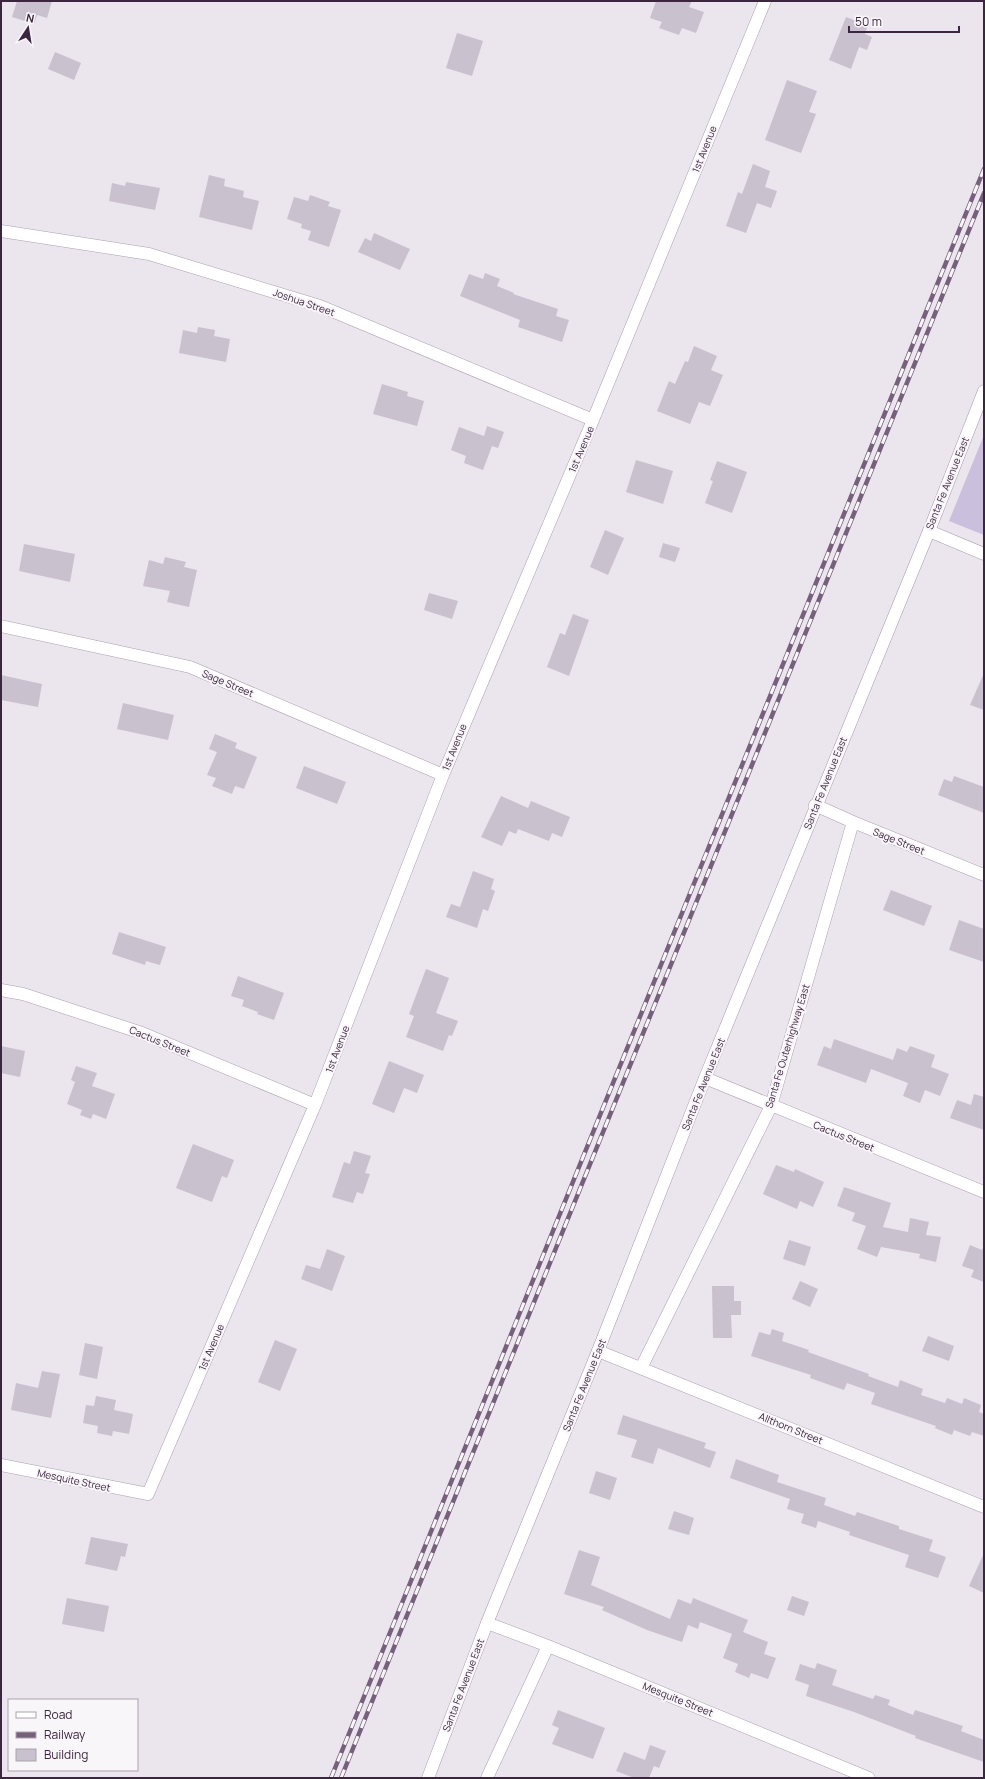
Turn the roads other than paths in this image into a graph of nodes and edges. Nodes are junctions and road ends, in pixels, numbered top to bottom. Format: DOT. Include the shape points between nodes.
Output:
graph roads {
  1 [pos="765,1"];
  2 [pos="1,231"];
  3 [pos="984,391"];
  4 [pos="593,420"];
  5 [pos="929,531"];
  6 [pos="984,554"];
  7 [pos="1,626"];
  8 [pos="443,775"];
  9 [pos="816,805"];
  10 [pos="853,822"];
  11 [pos="984,875"];
  12 [pos="1,990"];
  13 [pos="705,1078"];
  14 [pos="315,1106"];
  15 [pos="771,1106"];
  16 [pos="984,1192"];
  17 [pos="598,1351"];
  18 [pos="641,1368"];
  19 [pos="1,1465"];
  20 [pos="148,1494"];
  21 [pos="984,1507"];
  22 [pos="487,1623"];
  23 [pos="548,1646"];
  24 [pos="428,1778"];
  25 [pos="487,1778"];
  26 [pos="869,1778"];
  1 -- 4 [label="street, 1st Avenue"];
  2 -- 4 [label="street, Joshua Street" via="149,254 320,306"];
  3 -- 5 [label="street, Santa Fe Avenue East"];
  4 -- 8 [label="street, 1st Avenue"];
  5 -- 6 [label="street"];
  5 -- 9 [label="street, Santa Fe Avenue East"];
  7 -- 8 [label="street, Sage Street" via="190,667"];
  8 -- 14 [label="street, 1st Avenue"];
  9 -- 10 [label="street, Sage Street"];
  9 -- 13 [label="street, Santa Fe Avenue East"];
  10 -- 11 [label="street, Sage Street"];
  10 -- 15 [label="street, Santa Fe Outerhighway East"];
  12 -- 14 [label="street, Cactus Street" via="23,994 142,1032"];
  13 -- 15 [label="street, Cactus Street"];
  13 -- 17 [label="street, Santa Fe Avenue East"];
  14 -- 20 [label="street, 1st Avenue"];
  15 -- 16 [label="street, Cactus Street"];
  15 -- 18 [label="street, Santa Fe Outerhighway East"];
  17 -- 18 [label="street, Allthorn Street"];
  17 -- 22 [label="street, Santa Fe Avenue East"];
  18 -- 21 [label="street, Allthorn Street"];
  19 -- 20 [label="street, Mesquite Street"];
  22 -- 23 [label="street, Mesquite Street"];
  22 -- 24 [label="street, Santa Fe Avenue East"];
  23 -- 25 [label="street"];
  23 -- 26 [label="street, Mesquite Street"];
}
